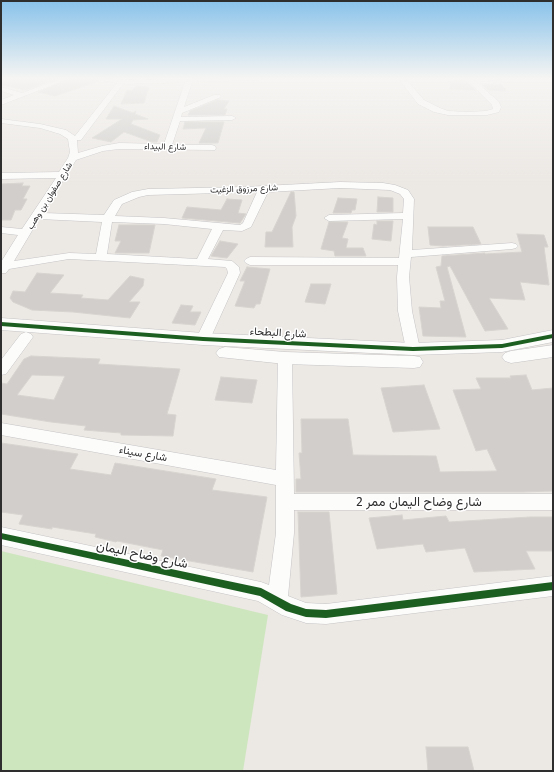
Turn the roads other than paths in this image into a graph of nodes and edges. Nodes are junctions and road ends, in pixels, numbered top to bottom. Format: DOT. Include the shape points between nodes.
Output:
graph roads {
  1 [pos="95,114"];
  2 [pos="182,114"];
  3 [pos="178,116"];
  4 [pos="232,118"];
  5 [pos="1,121"];
  6 [pos="75,138"];
  7 [pos="119,146"];
  8 [pos="167,146"];
  9 [pos="212,148"];
  10 [pos="73,158"];
  11 [pos="63,175"];
  12 [pos="1,176"];
  13 [pos="264,189"];
  14 [pos="37,216"];
  15 [pos="409,216"];
  16 [pos="329,218"];
  17 [pos="108,219"];
  18 [pos="219,226"];
  19 [pos="1,230"];
  20 [pos="26,233"];
  21 [pos="512,246"];
  22 [pos="13,253"];
  23 [pos="69,256"];
  24 [pos="101,257"];
  25 [pos="404,258"];
  26 [pos="250,261"];
  27 [pos="201,262"];
  28 [pos="3,269"];
  29 [pos="1,312"];
  30 [pos="1,324"];
  31 [pos="26,331"];
  32 [pos="1,336"];
  33 [pos="553,336"];
  34 [pos="203,339"];
  35 [pos="553,351"];
  36 [pos="421,353"];
  37 [pos="285,358"];
  38 [pos="1,370"];
  39 [pos="1,429"];
  40 [pos="286,479"];
  41 [pos="286,502"];
  42 [pos="553,502"];
  43 [pos="1,536"];
  44 [pos="553,586"];
  45 [pos="277,600"];
  1 -- 6 [label="street"];
  2 -- 3 [label="street"];
  3 -- 4 [label="street"];
  3 -- 8 [label="street"];
  5 -- 6 [label="street" via="54,129"];
  6 -- 7 [label="street, شارع البيداء" via="93,139"];
  6 -- 10 [label="street, شارع صفوان بن وهب"];
  7 -- 8 [label="street, شارع البيداء"];
  7 -- 10 [label="street, شارع البيداء"];
  8 -- 9 [label="street, شارع البيداء"];
  10 -- 11 [label="street, شارع صفوان بن وهب"];
  11 -- 12 [label="street"];
  11 -- 14 [label="street, شارع صفوان بن وهب"];
  13 -- 15 [label="street, شارع مرزوق الزغيت" via="387,186 401,190 408,197"];
  13 -- 17 [label="street, شارع مرزوق الزغيت" via="142,192 118,202"];
  13 -- 18 [label="street" via="247,226"];
  14 -- 17 [label="street"];
  14 -- 20 [label="street, شارع صفوان بن وهب"];
  15 -- 16 [label="street"];
  15 -- 25 [label="street, شارع مرزوق الزغيت"];
  17 -- 18 [label="street"];
  17 -- 24 [label="street, شارع مرزوق الزغيت"];
  18 -- 27 [label="street"];
  19 -- 20 [label="street"];
  20 -- 22 [label="street, شارع صفوان بن وهب"];
  21 -- 25 [label="street"];
  22 -- 23 [label="street" via="57,253"];
  22 -- 28 [label="street, شارع صفوان بن وهب"];
  23 -- 24 [label="street"];
  23 -- 28 [label="street"];
  24 -- 27 [label="street"];
  25 -- 26 [label="street"];
  25 -- 36 [label="street, شارع مرزوق الزغيت" via="404,305"];
  27 -- 34 [label="street" via="228,264 234,269"];
  29 -- 31 [label="street"];
  30 -- 31 [label="street, شارع البطحاء"];
  31 -- 32 [label="street, شارع البطحاء"];
  31 -- 34 [label="street, شارع البطحاء"];
  31 -- 37 [label="street, شارع البطحاء"];
  31 -- 38 [label="street"];
  33 -- 36 [label="street, شارع البطحاء" via="502,346"];
  34 -- 36 [label="street, شارع البطحاء"];
  35 -- 36 [label="street, شارع البطحاء" via="505,358"];
  36 -- 37 [label="street, شارع البطحاء" via="368,362"];
  37 -- 40 [label="street"];
  39 -- 40 [label="street, شارع سيناء"];
  40 -- 41 [label="street"];
  41 -- 42 [label="street, شارع وضاح اليمان ممر 2"];
  41 -- 45 [label="street" via="284,552"];
  43 -- 45 [label="street, شارع وضاح اليمان" via="260,592"];
  44 -- 45 [label="street, شارع وضاح اليمان" via="326,614 306,613 289,608"];
}
